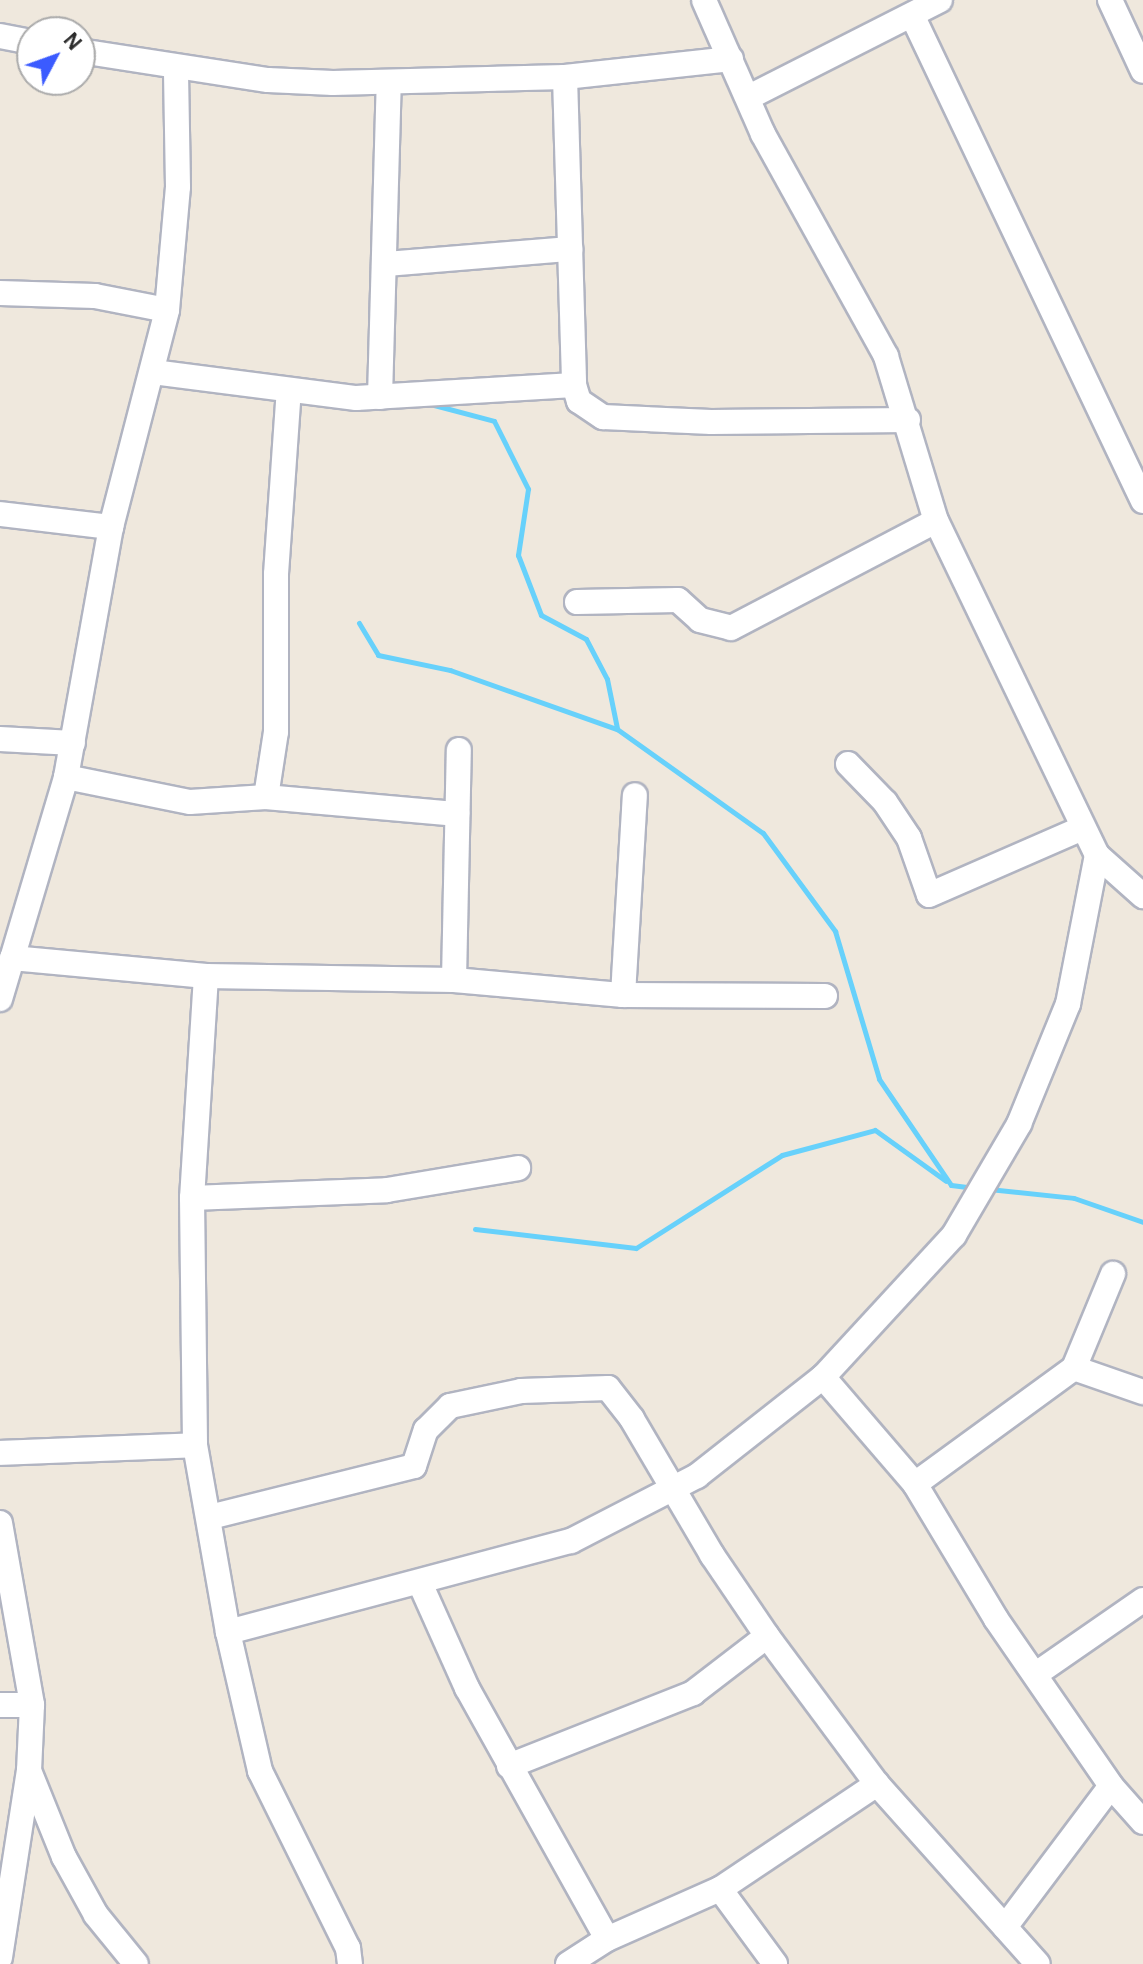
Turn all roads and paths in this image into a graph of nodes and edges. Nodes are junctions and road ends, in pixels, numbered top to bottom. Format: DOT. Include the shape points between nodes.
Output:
graph roads {
  1 [pos="704,0"];
  2 [pos="940,0"];
  3 [pos="1110,0"];
  4 [pos="912,15"];
  5 [pos="96,54"];
  6 [pos="731,59"];
  7 [pos="176,67"];
  8 [pos="1143,71"];
  9 [pos="565,77"];
  10 [pos="389,82"];
  11 [pos="749,97"];
  12 [pos="570,249"];
  13 [pos="386,264"];
  14 [pos="0,293"];
  15 [pos="167,310"];
  16 [pos="153,372"];
  17 [pos="574,385"];
  18 [pos="289,390"];
  19 [pos="380,397"];
  20 [pos="908,420"];
  21 [pos="1143,501"];
  22 [pos="0,514"];
  23 [pos="936,521"];
  24 [pos="111,527"];
  25 [pos="577,602"];
  26 [pos="0,739"];
  27 [pos="73,743"];
  28 [pos="459,750"];
  29 [pos="848,764"];
  30 [pos="66,777"];
  31 [pos="635,795"];
  32 [pos="266,797"];
  33 [pos="457,814"];
  34 [pos="1082,828"];
  35 [pos="1097,855"];
  36 [pos="1143,896"];
  37 [pos="12,958"];
  38 [pos="206,976"];
  39 [pos="454,980"];
  40 [pos="1,989"];
  41 [pos="623,995"];
  42 [pos="825,996"];
  43 [pos="518,1168"];
  44 [pos="192,1198"];
  45 [pos="1113,1274"];
  46 [pos="1074,1368"];
  47 [pos="823,1377"];
  48 [pos="1143,1392"];
  49 [pos="195,1445"];
  50 [pos="0,1453"];
  51 [pos="915,1484"];
  52 [pos="673,1492"];
  53 [pos="210,1517"];
  54 [pos="0,1523"];
  55 [pos="420,1583"];
  56 [pos="1142,1605"];
  57 [pos="228,1632"];
  58 [pos="767,1636"];
  59 [pos="1036,1674"];
  60 [pos="0,1705"];
  61 [pos="32,1705"];
  62 [pos="509,1766"];
  63 [pos="29,1770"];
  64 [pos="877,1784"];
  65 [pos="1111,1786"];
  66 [pos="1143,1822"];
  67 [pos="720,1889"];
  68 [pos="1005,1927"];
  69 [pos="607,1939"];
  70 [pos="0,1958"];
  71 [pos="136,1964"];
  72 [pos="350,1964"];
  73 [pos="568,1964"];
  74 [pos="775,1964"];
  75 [pos="1038,1964"];
  1 -- 6 [label="street"];
  2 -- 4 [label="street"];
  3 -- 8 [label="street"];
  4 -- 11 [label="street"];
  4 -- 21 [label="street"];
  5 -- 7 [label="street"];
  6 -- 9 [label="street"];
  6 -- 11 [label="street"];
  7 -- 10 [label="street" via="268,80"];
  7 -- 15 [label="street" via="178,187"];
  9 -- 10 [label="street"];
  9 -- 12 [label="street"];
  10 -- 13 [label="street"];
  11 -- 20 [label="street" via="763,134 886,356"];
  12 -- 13 [label="street"];
  12 -- 17 [label="street"];
  13 -- 19 [label="street"];
  14 -- 15 [label="street" via="95,296"];
  15 -- 16 [label="street"];
  16 -- 18 [label="street"];
  16 -- 24 [label="street"];
  17 -- 19 [label="street"];
  17 -- 20 [label="street" via="579,401 603,417"];
  18 -- 19 [label="street"];
  18 -- 32 [label="street" via="276,574 276,732"];
  20 -- 23 [label="street"];
  22 -- 24 [label="street"];
  23 -- 25 [label="street" via="731,628 700,620 678,600"];
  23 -- 34 [label="street" via="1042,731"];
  24 -- 27 [label="street"];
  26 -- 27 [label="street"];
  27 -- 30 [label="street"];
  28 -- 33 [label="street"];
  29 -- 34 [label="street" via="885,802 909,838 929,895"];
  30 -- 32 [label="street" via="190,802"];
  30 -- 37 [label="street"];
  31 -- 41 [label="street"];
  32 -- 33 [label="street"];
  33 -- 39 [label="street"];
  34 -- 35 [label="street"];
  35 -- 36 [label="street"];
  35 -- 47 [label="street" via="1068,1004 1019,1124 954,1235"];
  37 -- 38 [label="street"];
  37 -- 40 [label="street"];
  38 -- 39 [label="street"];
  38 -- 44 [label="street"];
  39 -- 41 [label="street"];
  41 -- 42 [label="street"];
  43 -- 44 [label="street" via="387,1190"];
  44 -- 49 [label="street"];
  45 -- 46 [label="street"];
  46 -- 48 [label="street"];
  46 -- 51 [label="street"];
  47 -- 51 [label="street"];
  47 -- 52 [label="street"];
  49 -- 50 [label="street"];
  49 -- 53 [label="street"];
  51 -- 59 [label="street" via="996,1619"];
  52 -- 53 [label="street" via="608,1388 521,1391 450,1406 426,1430 414,1466 394,1475"];
  52 -- 55 [label="street" via="571,1541"];
  52 -- 58 [label="street"];
  53 -- 57 [label="street"];
  54 -- 61 [label="street"];
  55 -- 57 [label="street"];
  55 -- 62 [label="street"];
  56 -- 59 [label="street"];
  57 -- 72 [label="street" via="260,1771 348,1948"];
  58 -- 62 [label="street" via="693,1693"];
  58 -- 64 [label="street"];
  59 -- 65 [label="street"];
  60 -- 61 [label="street"];
  61 -- 63 [label="street"];
  62 -- 69 [label="street"];
  63 -- 70 [label="street"];
  63 -- 71 [label="street" via="64,1857 96,1915"];
  64 -- 67 [label="street"];
  64 -- 68 [label="street"];
  65 -- 66 [label="street"];
  65 -- 68 [label="street"];
  67 -- 69 [label="street"];
  67 -- 74 [label="street"];
  68 -- 75 [label="street"];
  69 -- 73 [label="street"];
}
